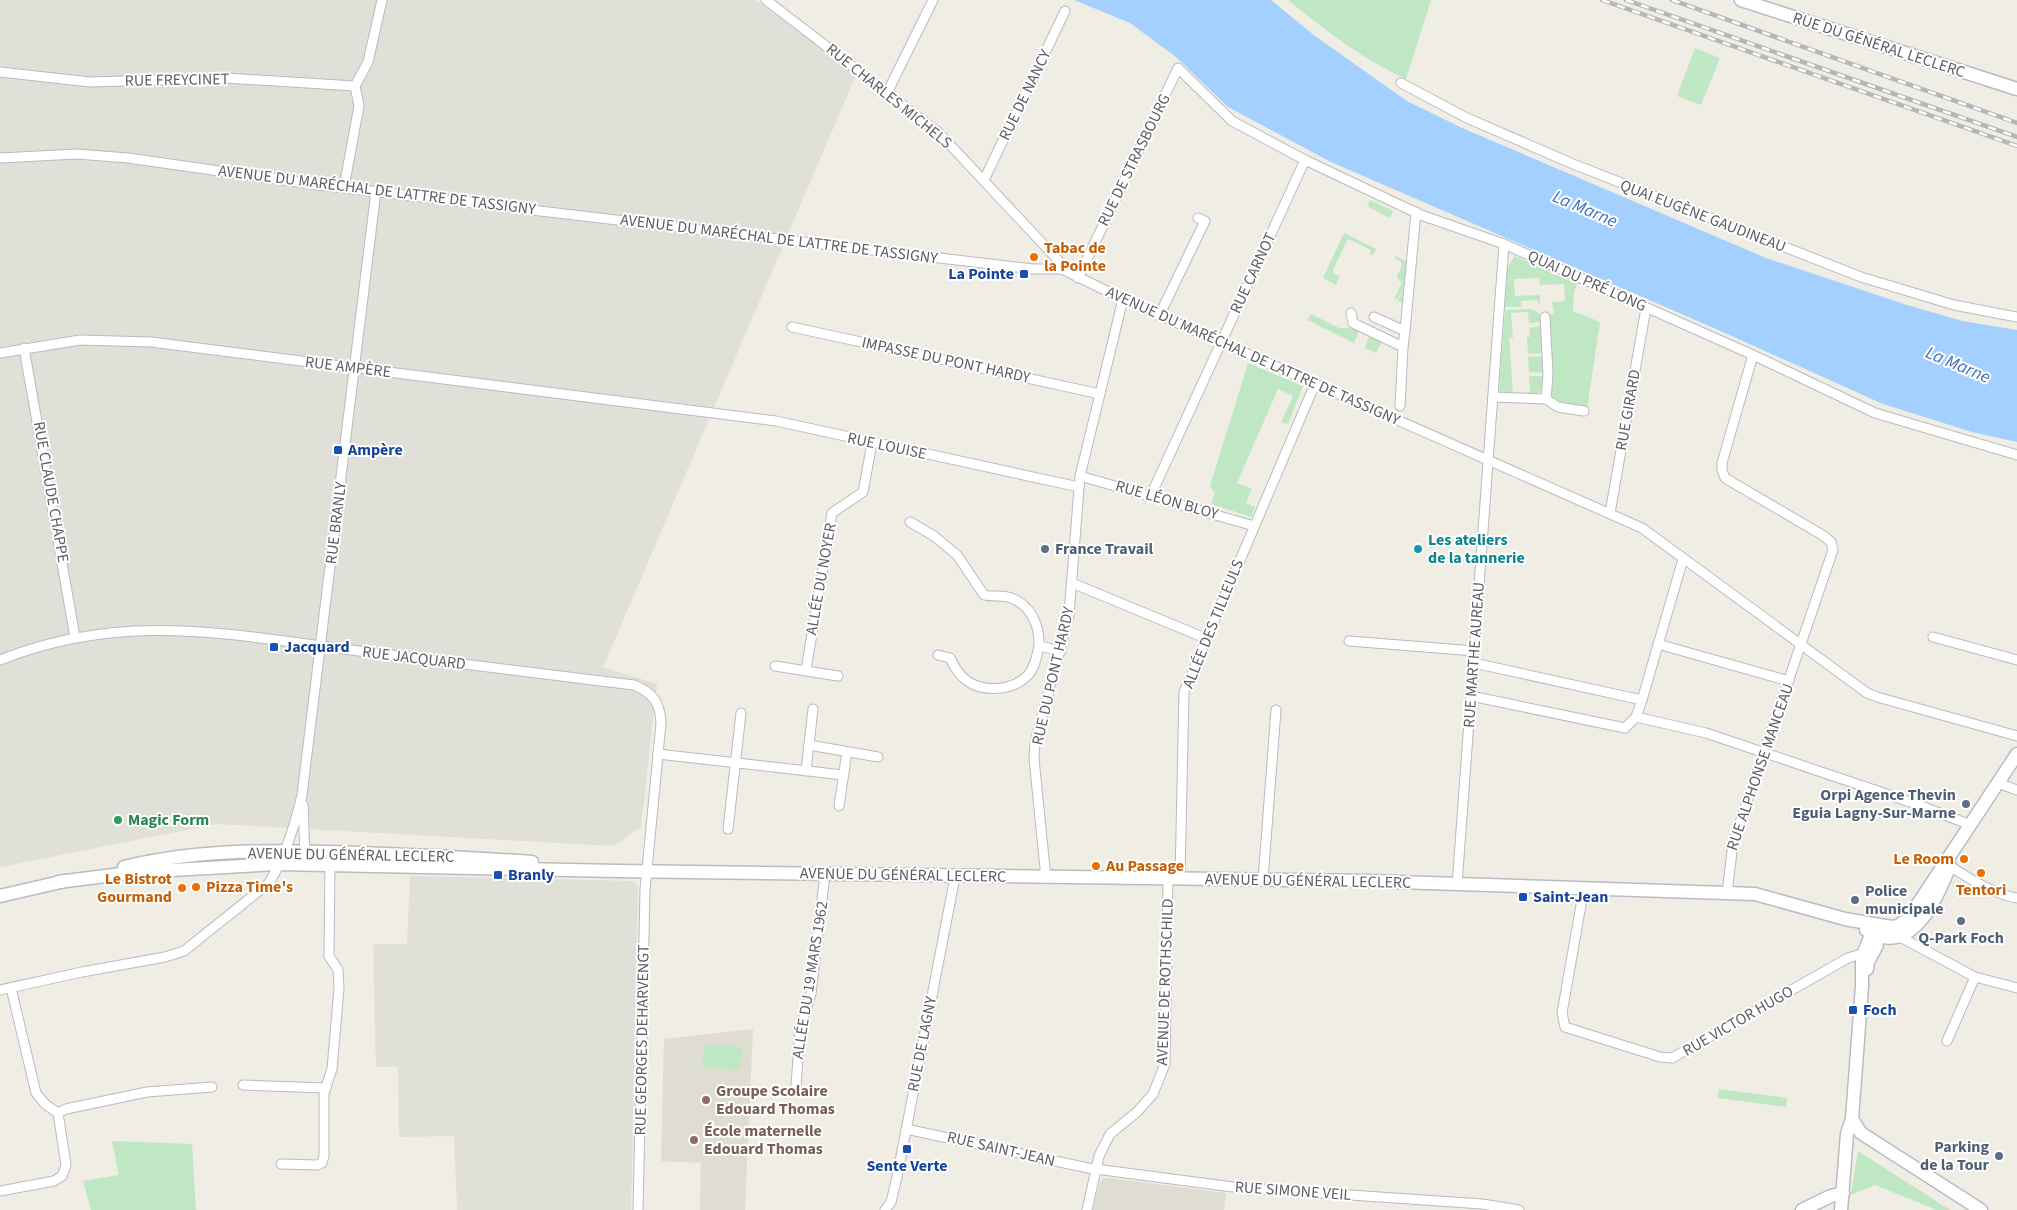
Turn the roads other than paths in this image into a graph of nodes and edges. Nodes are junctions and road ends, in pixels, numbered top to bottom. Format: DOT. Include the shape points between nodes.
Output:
graph roads {
  1 [pos="382,0"];
  2 [pos="766,0"];
  3 [pos="933,0"];
  4 [pos="1742,0"];
  5 [pos="1065,11"];
  6 [pos="1178,68"];
  7 [pos="0,72"];
  8 [pos="1401,83"];
  9 [pos="355,86"];
  10 [pos="2017,89"];
  11 [pos="888,93"];
  12 [pos="0,158"];
  13 [pos="1305,160"];
  14 [pos="984,180"];
  15 [pos="344,187"];
  16 [pos="376,191"];
  17 [pos="1416,212"];
  18 [pos="1198,218"];
  19 [pos="1504,244"];
  20 [pos="1062,269"];
  21 [pos="1078,278"];
  22 [pos="1123,299"];
  23 [pos="1646,308"];
  24 [pos="1351,313"];
  25 [pos="1159,316"];
  26 [pos="1374,317"];
  27 [pos="1545,317"];
  28 [pos="2017,318"];
  29 [pos="792,328"];
  30 [pos="1405,331"];
  31 [pos="1221,343"];
  32 [pos="1403,347"];
  33 [pos="24,348"];
  34 [pos="0,353"];
  35 [pos="1753,355"];
  36 [pos="355,368"];
  37 [pos="1315,384"];
  38 [pos="1100,394"];
  39 [pos="1493,397"];
  40 [pos="1546,399"];
  41 [pos="1400,406"];
  42 [pos="696,410"];
  43 [pos="1584,411"];
  44 [pos="872,443"];
  45 [pos="2017,455"];
  46 [pos="1489,461"];
  47 [pos="1080,476"];
  48 [pos="1079,487"];
  49 [pos="1151,495"];
  50 [pos="1610,513"];
  51 [pos="910,522"];
  52 [pos="1254,526"];
  53 [pos="1683,559"];
  54 [pos="1072,583"];
  55 [pos="76,637"];
  56 [pos="1934,637"];
  57 [pos="1205,638"];
  58 [pos="1349,641"];
  59 [pos="1802,643"];
  60 [pos="1658,644"];
  61 [pos="322,646"];
  62 [pos="1039,646"];
  63 [pos="1475,650"];
  64 [pos="1061,651"];
  65 [pos="938,655"];
  66 [pos="0,660"];
  67 [pos="2017,660"];
  68 [pos="1474,662"];
  69 [pos="775,666"];
  70 [pos="806,670"];
  71 [pos="838,676"];
  72 [pos="1789,681"];
  73 [pos="1471,696"];
  74 [pos="1642,700"];
  75 [pos="813,709"];
  76 [pos="1276,710"];
  77 [pos="740,713"];
  78 [pos="1636,718"];
  79 [pos="2017,736"];
  80 [pos="809,744"];
  81 [pos="846,752"];
  82 [pos="1764,752"];
  83 [pos="658,754"];
  84 [pos="2017,754"];
  85 [pos="878,758"];
  86 [pos="735,762"];
  87 [pos="2012,769"];
  88 [pos="806,771"];
  89 [pos="843,775"];
  90 [pos="1998,784"];
  91 [pos="2017,790"];
  92 [pos="302,795"];
  93 [pos="839,806"];
  94 [pos="1970,825"];
  95 [pos="728,829"];
  96 [pos="1959,842"];
  97 [pos="284,851"];
  98 [pos="330,852"];
  99 [pos="305,858"];
  100 [pos="278,864"];
  101 [pos="330,866"];
  102 [pos="1950,866"];
  103 [pos="647,870"];
  104 [pos="826,874"];
  105 [pos="955,877"];
  106 [pos="1046,878"];
  107 [pos="1174,878"];
  108 [pos="1262,880"];
  109 [pos="58,882"];
  110 [pos="1457,885"];
  111 [pos="1584,888"];
  112 [pos="1727,893"];
  113 [pos="0,896"];
  114 [pos="2017,898"];
  115 [pos="1874,930"];
  116 [pos="1895,938"];
  117 [pos="1866,964"];
  118 [pos="1975,977"];
  119 [pos="11,988"];
  120 [pos="2017,988"];
  121 [pos="0,990"];
  122 [pos="1947,1040"];
  123 [pos="243,1085"];
  124 [pos="796,1086"];
  125 [pos="212,1087"];
  126 [pos="326,1088"];
  127 [pos="58,1114"];
  128 [pos="1852,1119"];
  129 [pos="906,1129"];
  130 [pos="1861,1133"];
  131 [pos="1846,1157"];
  132 [pos="281,1164"];
  133 [pos="1096,1167"];
  134 [pos="0,1191"];
  135 [pos="1843,1193"];
  136 [pos="1449,1206"];
  137 [pos="1517,1209"];
  138 [pos="638,1210"];
  139 [pos="886,1210"];
  140 [pos="1087,1210"];
  141 [pos="1802,1210"];
  142 [pos="1841,1210"];
  143 [pos="1981,1210"];
  1 -- 9 [label="street" via="368,62"];
  2 -- 11 [label="street, RUE CHARLES MICHELS"];
  3 -- 11 [label="street"];
  4 -- 10 [label="main road, RUE DU GÉNÉRAL LECLERC"];
  5 -- 14 [label="street, RUE DE NANCY"];
  6 -- 13 [label="street, QUAI DU PRÉ LONG" via="1232,121"];
  6 -- 21 [label="street, RUE DE STRASBOURG"];
  7 -- 9 [label="street, RUE FREYCINET" via="90,82 225,78"];
  8 -- 28 [label="street, QUAI EUGÈNE GAUDINEAU" via="1467,118 1572,164 1852,274 1954,305"];
  9 -- 15 [label="street" via="359,106"];
  11 -- 14 [label="street, RUE CHARLES MICHELS" via="938,132"];
  12 -- 15 [label="street, AVENUE DU MARÉCHAL DE LATTRE DE TASSIGNY" via="94,155"];
  13 -- 17 [label="street, QUAI DU PRÉ LONG"];
  13 -- 31 [label="street, RUE CARNOT"];
  14 -- 20 [label="street, RUE CHARLES MICHELS" via="1058,260"];
  15 -- 16 [label="street, AVENUE DU MARÉCHAL DE LATTRE DE TASSIGNY"];
  16 -- 20 [label="street, AVENUE DU MARÉCHAL DE LATTRE DE TASSIGNY" via="949,259"];
  16 -- 36 [label="street, RUE BRANLY"];
  17 -- 19 [label="street, QUAI DU PRÉ LONG"];
  17 -- 30 [label="street"];
  18 -- 25 [label="street" via="1205,221"];
  19 -- 23 [label="street, QUAI DU PRÉ LONG"];
  19 -- 39 [label="street, RUE MARTHE AUREAU"];
  20 -- 21 [label="street, AVENUE DU MARÉCHAL DE LATTRE DE TASSIGNY"];
  21 -- 22 [label="street, AVENUE DU MARÉCHAL DE LATTRE DE TASSIGNY"];
  22 -- 25 [label="street, AVENUE DU MARÉCHAL DE LATTRE DE TASSIGNY"];
  22 -- 38 [label="street, RUE DU PONT HARDY"];
  23 -- 35 [label="street, QUAI DU PRÉ LONG"];
  23 -- 50 [label="street, RUE GIRARD"];
  24 -- 32 [label="street" via="1353,323"];
  25 -- 31 [label="street, AVENUE DU MARÉCHAL DE LATTRE DE TASSIGNY"];
  26 -- 30 [label="street"];
  27 -- 40 [label="street"];
  29 -- 38 [label="street, IMPASSE DU PONT HARDY"];
  30 -- 32 [label="street"];
  31 -- 37 [label="street, AVENUE DU MARÉCHAL DE LATTRE DE TASSIGNY"];
  31 -- 49 [label="street, RUE CARNOT"];
  32 -- 41 [label="street"];
  33 -- 34 [label="street, RUE AMPÈRE"];
  33 -- 36 [label="street, RUE AMPÈRE" via="80,340 151,342"];
  33 -- 55 [label="street, RUE CLAUDE CHAPPE"];
  35 -- 45 [label="street, QUAI DU PRÉ LONG" via="1875,413"];
  35 -- 59 [label="street, RUE ALPHONSE MANCEAU" via="1722,470 1725,478 1831,542 1833,550 1829,565"];
  36 -- 42 [label="street, RUE AMPÈRE"];
  36 -- 61 [label="street, RUE BRANLY"];
  37 -- 46 [label="street, AVENUE DU MARÉCHAL DE LATTRE DE TASSIGNY"];
  37 -- 52 [label="street, ALLÉE DES TILLEULS"];
  38 -- 47 [label="street, RUE DU PONT HARDY"];
  39 -- 40 [label="street"];
  39 -- 46 [label="street, RUE MARTHE AUREAU"];
  40 -- 43 [label="street" via="1558,407"];
  42 -- 44 [label="street, RUE LOUISE" via="776,421"];
  44 -- 48 [label="street, RUE LOUISE"];
  44 -- 70 [label="street, ALLÉE DU NOYER" via="864,492 832,514"];
  46 -- 50 [label="street, AVENUE DU MARÉCHAL DE LATTRE DE TASSIGNY"];
  46 -- 63 [label="street, RUE MARTHE AUREAU"];
  47 -- 48 [label="street, RUE DU PONT HARDY"];
  47 -- 49 [label="street, RUE LÉON BLOY"];
  48 -- 54 [label="street, RUE DU PONT HARDY"];
  49 -- 52 [label="street, RUE LÉON BLOY"];
  50 -- 53 [label="street, AVENUE DU MARÉCHAL DE LATTRE DE TASSIGNY" via="1642,528"];
  51 -- 62 [label="street" via="957,555 984,595 1010,597 1028,609 1037,622"];
  52 -- 57 [label="street, ALLÉE DES TILLEULS"];
  53 -- 59 [label="street, AVENUE DU MARÉCHAL DE LATTRE DE TASSIGNY"];
  53 -- 60 [label="street"];
  54 -- 57 [label="street"];
  54 -- 64 [label="street, RUE DU PONT HARDY" via="1070,615"];
  55 -- 61 [label="street, RUE JACQUARD" via="164,629"];
  55 -- 66 [label="street, RUE JACQUARD"];
  56 -- 67 [label="street"];
  57 -- 107 [label="street, ALLÉE DES TILLEULS" via="1188,679 1182,705"];
  58 -- 63 [label="street"];
  59 -- 72 [label="street, RUE ALPHONSE MANCEAU"];
  59 -- 79 [label="street, AVENUE DU MARÉCHAL DE LATTRE DE TASSIGNY" via="1868,693"];
  60 -- 72 [label="street"];
  60 -- 74 [label="street"];
  61 -- 83 [label="street, RUE JACQUARD" via="634,685 655,698 660,709"];
  61 -- 92 [label="street, RUE BRANLY"];
  62 -- 64 [label="street"];
  62 -- 65 [label="street" via="1028,675 1000,689 967,681 957,672 950,658"];
  63 -- 68 [label="street, RUE MARTHE AUREAU"];
  64 -- 106 [label="street, RUE DU PONT HARDY" via="1035,743"];
  68 -- 73 [label="street, RUE MARTHE AUREAU"];
  68 -- 74 [label="street"];
  69 -- 70 [label="street"];
  70 -- 71 [label="street"];
  72 -- 82 [label="street, RUE ALPHONSE MANCEAU"];
  73 -- 78 [label="street" via="1618,728 1625,728"];
  73 -- 110 [label="street, RUE MARTHE AUREAU"];
  74 -- 78 [label="street"];
  75 -- 80 [label="street"];
  76 -- 108 [label="street"];
  77 -- 86 [label="street"];
  78 -- 82 [label="street" via="1706,733"];
  80 -- 81 [label="street"];
  80 -- 88 [label="street"];
  81 -- 85 [label="street"];
  81 -- 89 [label="street"];
  82 -- 94 [label="street"];
  82 -- 112 [label="street, RUE ALPHONSE MANCEAU" via="1733,843"];
  83 -- 86 [label="street"];
  83 -- 103 [label="street, RUE JACQUARD"];
  84 -- 87 [label="main road"];
  86 -- 88 [label="street"];
  86 -- 95 [label="street"];
  87 -- 90 [label="main road"];
  88 -- 89 [label="street"];
  89 -- 93 [label="street"];
  90 -- 91 [label="street"];
  90 -- 94 [label="main road"];
  92 -- 97 [label="street, RUE BRANLY" via="296,822"];
  92 -- 99 [label="street, RUE BRANLY"];
  94 -- 96 [label="main road"];
  96 -- 102 [label="main road"];
  96 -- 115 [label="main road" via="1908,918 1898,926"];
  97 -- 99 [label="main road, AVENUE DU GÉNÉRAL LECLERC"];
  97 -- 100 [label="street, RUE BRANLY"];
  97 -- 109 [label="main road, AVENUE DU GÉNÉRAL LECLERC" via="189,855"];
  98 -- 99 [label="main road, AVENUE DU GÉNÉRAL LECLERC"];
  98 -- 101 [label="street"];
  98 -- 103 [label="main road, AVENUE DU GÉNÉRAL LECLERC"];
  99 -- 100 [label="main road, AVENUE DU GÉNÉRAL LECLERC"];
  99 -- 101 [label="main road, AVENUE DU GÉNÉRAL LECLERC"];
  100 -- 109 [label="main road, AVENUE DU GÉNÉRAL LECLERC" via="137,872"];
  100 -- 119 [label="street, RUE BRANLY" via="268,883 184,951"];
  101 -- 103 [label="main road, AVENUE DU GÉNÉRAL LECLERC"];
  101 -- 126 [label="street" via="329,956 338,970 339,988 332,1069"];
  102 -- 114 [label="street" via="2006,896"];
  102 -- 116 [label="main road" via="1922,919 1911,932"];
  103 -- 104 [label="main road, AVENUE DU GÉNÉRAL LECLERC"];
  103 -- 138 [label="street, RUE GEORGES DEHARVENGT"];
  104 -- 105 [label="main road, AVENUE DU GÉNÉRAL LECLERC"];
  104 -- 124 [label="street, ALLÉE DU 19 MARS 1962" via="810,994 800,1028"];
  105 -- 106 [label="main road, AVENUE DU GÉNÉRAL LECLERC"];
  105 -- 129 [label="street, RUE DE LAGNY"];
  106 -- 107 [label="main road, AVENUE DU GÉNÉRAL LECLERC"];
  107 -- 108 [label="main road, AVENUE DU GÉNÉRAL LECLERC"];
  107 -- 133 [label="street, AVENUE DE ROTHSCHILD" via="1165,1064 1152,1094 1137,1112 1112,1131"];
  108 -- 110 [label="main road, AVENUE DU GÉNÉRAL LECLERC"];
  109 -- 113 [label="main road, AVENUE DU GÉNÉRAL LECLERC"];
  110 -- 111 [label="main road, AVENUE DU GÉNÉRAL LECLERC"];
  111 -- 112 [label="main road, AVENUE DU GÉNÉRAL LECLERC"];
  111 -- 117 [label="street, RUE VICTOR HUGO" via="1562,1023 1565,1027 1660,1057 1672,1058 1848,958 1858,955"];
  112 -- 115 [label="main road, AVENUE DU GÉNÉRAL LECLERC" via="1755,894"];
  115 -- 116 [label="main road, AVENUE DU GÉNÉRAL LECLERC"];
  115 -- 117 [label="main road" via="1867,942"];
  116 -- 117 [label="main road"];
  116 -- 118 [label="street"];
  117 -- 128 [label="main road"];
  118 -- 120 [label="street"];
  118 -- 122 [label="street"];
  119 -- 121 [label="street, RUE BRANLY"];
  119 -- 127 [label="street" via="36,1093"];
  123 -- 126 [label="street"];
  125 -- 127 [label="street" via="147,1092 66,1109"];
  126 -- 132 [label="street" via="322,1163 307,1166"];
  127 -- 134 [label="street" via="66,1165 62,1176 54,1181"];
  128 -- 130 [label="main road"];
  128 -- 131 [label="main road" via="1847,1134"];
  129 -- 133 [label="street, RUE SAINT-JEAN" via="1088,1168"];
  129 -- 139 [label="street, RUE DE LAGNY" via="891,1202"];
  130 -- 131 [label="main road"];
  130 -- 143 [label="main road"];
  131 -- 135 [label="main road"];
  133 -- 136 [label="street, RUE SIMONE VEIL" via="1233,1187"];
  133 -- 140 [label="street, AVENUE DE ROTHSCHILD"];
  135 -- 141 [label="main road"];
  135 -- 142 [label="main road"];
  136 -- 137 [label="street, RUE SIMONE VEIL"];
}
